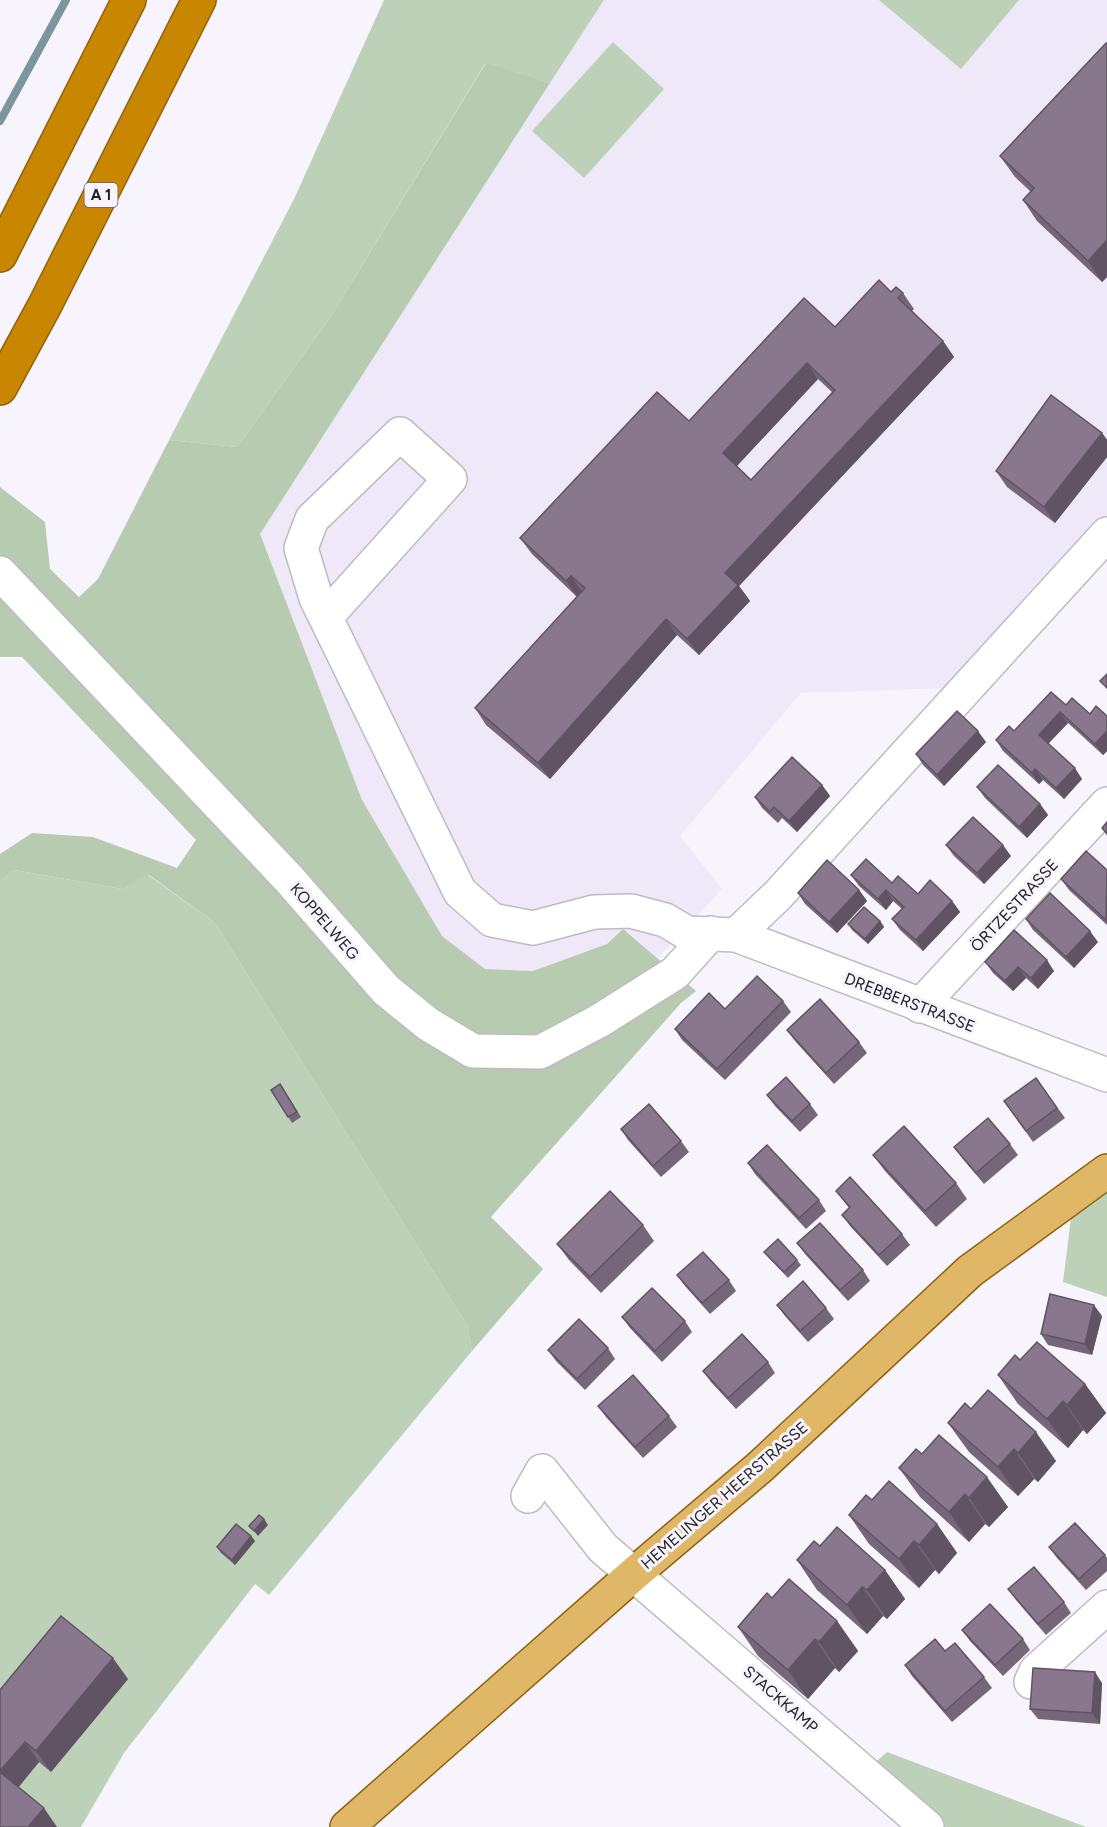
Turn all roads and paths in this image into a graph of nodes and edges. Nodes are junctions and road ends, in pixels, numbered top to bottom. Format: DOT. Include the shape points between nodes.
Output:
graph roads {
  1 [pos="129,0"];
  2 [pos="199,0"];
  3 [pos="0,255"];
  4 [pos="0,388"];
  5 [pos="1107,534"];
  6 [pos="0,573"];
  7 [pos="326,617"];
  8 [pos="1107,804"];
  9 [pos="724,934"];
  10 [pos="920,1006"];
  11 [pos="1107,1075"];
  12 [pos="1107,1171"];
  13 [pos="528,1496"];
  14 [pos="635,1573"];
  15 [pos="1107,1607"];
  16 [pos="1031,1682"];
  17 [pos="347,1827"];
  18 [pos="927,1827"];
  1 -- 3 [label="highway"];
  2 -- 4 [label="highway, A 1"];
  5 -- 9 [label="street, KOPPELWEG" via="778,895"];
  6 -- 9 [label="street, KOPPELWEG" via="289,879 386,990 473,1051 540,1052 599,1021 675,973"];
  7 -- 7 [label="street, DREBBERSTRASSE" via="301,548 312,519 400,434 450,479"];
  7 -- 9 [label="street, DREBBERSTRASSE" via="460,892 492,920 533,928 594,912 631,911 665,920 687,933"];
  8 -- 10 [label="street, ÖRTZESTRASSE"];
  9 -- 10 [label="street, DREBBERSTRASSE"];
  10 -- 11 [label="street, DREBBERSTRASSE"];
  12 -- 14 [label="main road, HEMELINGER HEERSTRASSE" via="970,1271 760,1467"];
  13 -- 14 [label="street, STACKKAMP" via="543,1471 603,1548"];
  14 -- 17 [label="main road, HEMELINGER HEERSTRASSE"];
  14 -- 18 [label="street, STACKKAMP"];
  15 -- 16 [label="street" via="1036,1671"];
}
